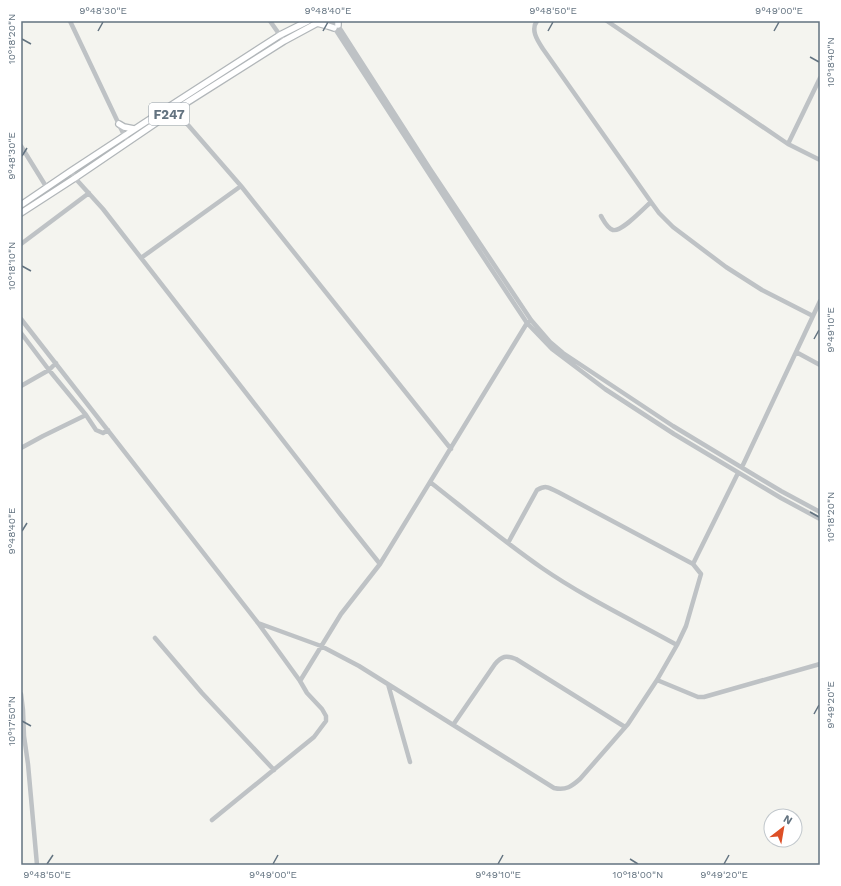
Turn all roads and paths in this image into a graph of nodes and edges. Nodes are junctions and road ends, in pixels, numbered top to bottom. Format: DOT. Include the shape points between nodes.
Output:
graph roads {
  1 [pos="70,21"];
  2 [pos="270,21"];
  3 [pos="308,21"];
  4 [pos="330,21"];
  5 [pos="537,21"];
  6 [pos="607,21"];
  7 [pos="319,22"];
  8 [pos="336,24"];
  9 [pos="280,35"];
  10 [pos="284,40"];
  11 [pos="820,78"];
  12 [pos="175,110"];
  13 [pos="119,124"];
  14 [pos="134,129"];
  15 [pos="124,135"];
  16 [pos="128,141"];
  17 [pos="788,144"];
  18 [pos="21,146"];
  19 [pos="820,160"];
  20 [pos="70,171"];
  21 [pos="75,178"];
  22 [pos="241,186"];
  23 [pos="47,188"];
  24 [pos="89,193"];
  25 [pos="650,202"];
  26 [pos="21,205"];
  27 [pos="21,213"];
  28 [pos="601,216"];
  29 [pos="21,244"];
  30 [pos="141,258"];
  31 [pos="820,301"];
  32 [pos="813,316"];
  33 [pos="21,318"];
  34 [pos="529,322"];
  35 [pos="29,329"];
  36 [pos="22,335"];
  37 [pos="796,352"];
  38 [pos="56,363"];
  39 [pos="820,365"];
  40 [pos="49,370"];
  41 [pos="21,386"];
  42 [pos="86,415"];
  43 [pos="108,430"];
  44 [pos="21,448"];
  45 [pos="451,449"];
  46 [pos="742,468"];
  47 [pos="738,473"];
  48 [pos="430,482"];
  49 [pos="820,512"];
  50 [pos="820,519"];
  51 [pos="508,543"];
  52 [pos="380,564"];
  53 [pos="693,564"];
  54 [pos="258,623"];
  55 [pos="155,638"];
  56 [pos="677,645"];
  57 [pos="321,646"];
  58 [pos="820,664"];
  59 [pos="657,680"];
  60 [pos="300,681"];
  61 [pos="388,684"];
  62 [pos="21,694"];
  63 [pos="453,725"];
  64 [pos="625,727"];
  65 [pos="410,762"];
  66 [pos="274,770"];
  67 [pos="212,820"];
  68 [pos="37,865"];
  1 -- 13 [label="street"];
  2 -- 9 [label="street"];
  3 -- 9 [label="main road, F247"];
  4 -- 8 [label="street"];
  5 -- 25 [label="street" via="534,30 543,50"];
  6 -- 17 [label="street"];
  7 -- 8 [label="main road" via="328,26"];
  7 -- 10 [label="main road, F247"];
  8 -- 34 [label="street"];
  9 -- 10 [label="street"];
  9 -- 14 [label="main road, F247"];
  10 -- 12 [label="main road, F247"];
  11 -- 17 [label="street"];
  12 -- 16 [label="main road, F247"];
  12 -- 22 [label="street"];
  13 -- 14 [label="main road"];
  13 -- 15 [label="street"];
  14 -- 15 [label="main road, F247"];
  15 -- 16 [label="street"];
  15 -- 20 [label="main road, F247"];
  16 -- 21 [label="main road, F247"];
  17 -- 19 [label="street"];
  18 -- 23 [label="street"];
  20 -- 21 [label="street"];
  20 -- 23 [label="main road, F247"];
  21 -- 24 [label="street"];
  21 -- 27 [label="main road, F247"];
  22 -- 30 [label="street"];
  22 -- 45 [label="street"];
  23 -- 26 [label="main road, F247"];
  24 -- 29 [label="street"];
  24 -- 30 [label="street"];
  25 -- 28 [label="street" via="617,230 609,228"];
  25 -- 32 [label="street" via="673,227 726,267 762,290"];
  30 -- 52 [label="street"];
  31 -- 32 [label="street"];
  32 -- 37 [label="street"];
  33 -- 35 [label="street"];
  34 -- 45 [label="street"];
  34 -- 46 [label="street" via="563,353"];
  34 -- 47 [label="street" via="552,349 606,390"];
  35 -- 36 [label="street"];
  35 -- 38 [label="street"];
  36 -- 40 [label="street"];
  37 -- 39 [label="street"];
  37 -- 46 [label="street"];
  38 -- 40 [label="street"];
  38 -- 43 [label="street"];
  40 -- 41 [label="street"];
  40 -- 42 [label="street"];
  42 -- 43 [label="street" via="96,430 103,433"];
  42 -- 44 [label="street"];
  43 -- 54 [label="street"];
  45 -- 48 [label="street"];
  46 -- 49 [label="street"];
  47 -- 50 [label="street"];
  47 -- 53 [label="street"];
  48 -- 51 [label="street"];
  48 -- 52 [label="street"];
  51 -- 53 [label="street" via="537,490 542,487 558,492"];
  51 -- 56 [label="street" via="579,591"];
  52 -- 57 [label="street" via="341,614"];
  53 -- 56 [label="street" via="702,574 686,626"];
  54 -- 57 [label="street"];
  54 -- 60 [label="street"];
  55 -- 66 [label="street"];
  56 -- 59 [label="street"];
  57 -- 60 [label="street"];
  57 -- 61 [label="street"];
  58 -- 59 [label="street" via="704,697 698,697"];
  59 -- 64 [label="street"];
  60 -- 66 [label="street" via="322,709 326,722 314,737"];
  61 -- 63 [label="street"];
  61 -- 65 [label="street"];
  62 -- 68 [label="street"];
  63 -- 64 [label="street" via="559,790 574,785"];
  63 -- 64 [label="street" via="495,664 500,658 510,656"];
  66 -- 67 [label="street"];
}
